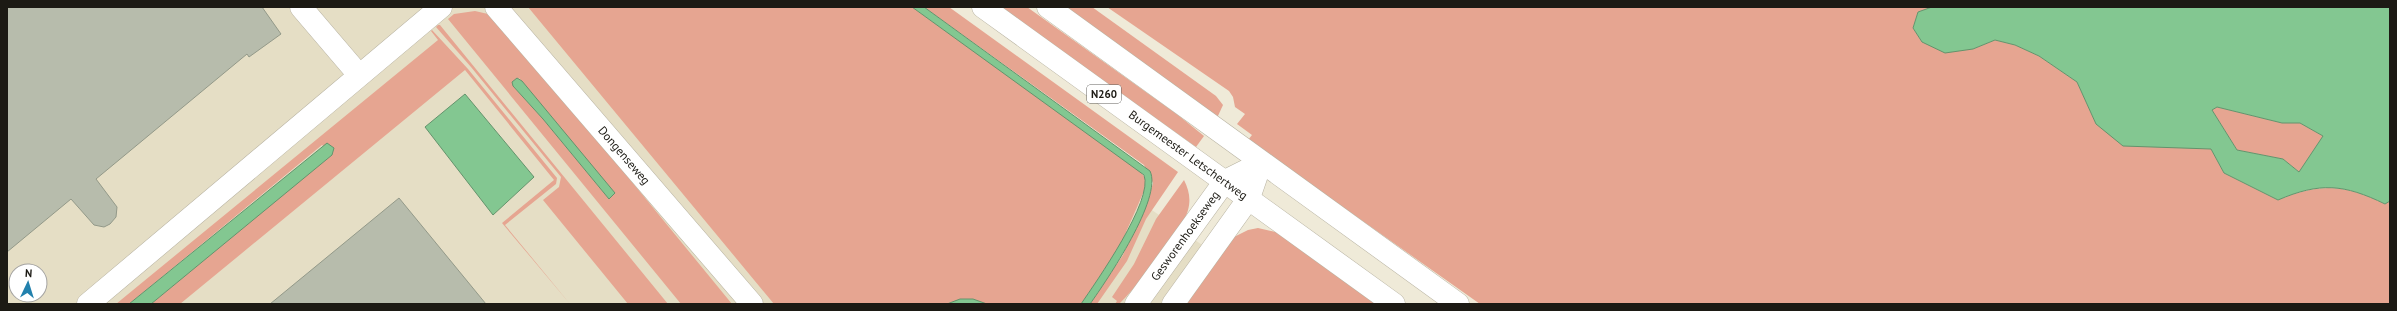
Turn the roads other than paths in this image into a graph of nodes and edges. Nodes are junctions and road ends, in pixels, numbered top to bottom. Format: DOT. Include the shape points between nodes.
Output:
graph roads {
  1 [pos="301,7"];
  2 [pos="441,7"];
  3 [pos="496,7"];
  4 [pos="983,7"];
  5 [pos="1048,7"];
  6 [pos="359,75"];
  7 [pos="1261,163"];
  8 [pos="1225,182"];
  9 [pos="1249,198"];
  10 [pos="88,304"];
  11 [pos="752,304"];
  12 [pos="1136,304"];
  13 [pos="1173,304"];
  14 [pos="1394,304"];
  15 [pos="1458,304"];
  1 -- 6 [label="main road"];
  2 -- 6 [label="main road"];
  3 -- 11 [label="main road, Dongenseweg"];
  4 -- 8 [label="main road, Burgemeester Letschertweg / N260"];
  5 -- 7 [label="main road"];
  6 -- 10 [label="main road"];
  7 -- 8 [label="main road, Gesworenhoekseweg"];
  7 -- 9 [label="main road"];
  7 -- 15 [label="main road"];
  8 -- 9 [label="main road, Burgemeester Letschertweg / N260"];
  8 -- 12 [label="main road, Gesworenhoekseweg"];
  9 -- 13 [label="main road"];
  9 -- 14 [label="main road, Burgemeester Letschertweg / N260"];
}
